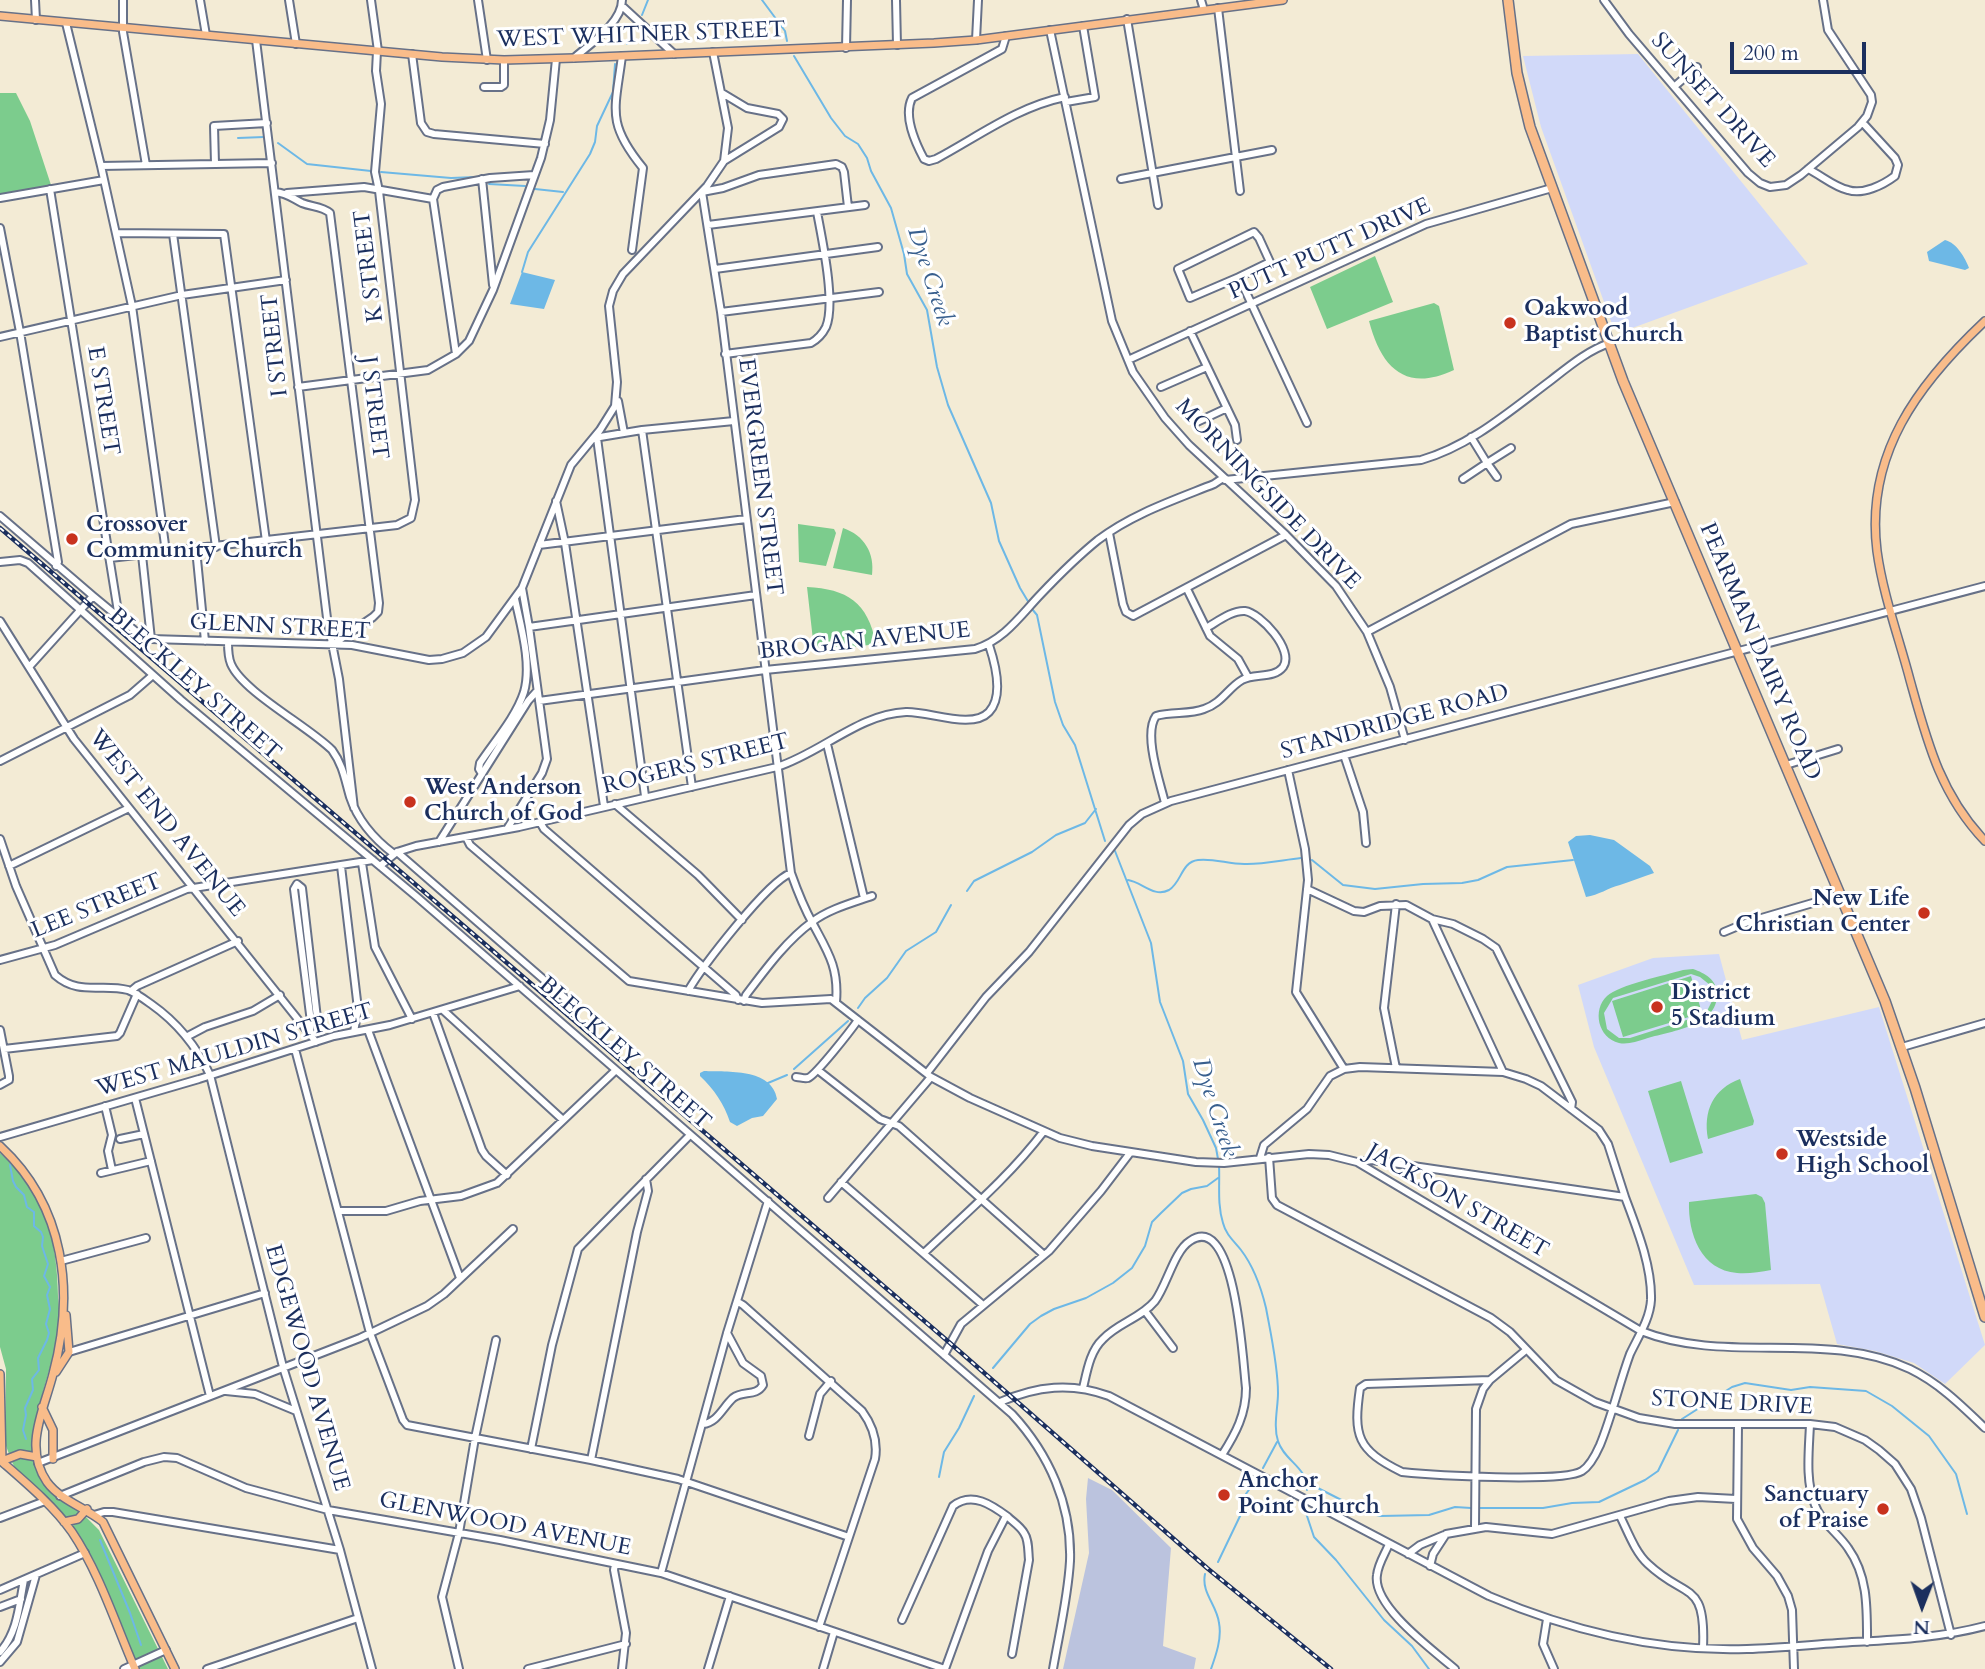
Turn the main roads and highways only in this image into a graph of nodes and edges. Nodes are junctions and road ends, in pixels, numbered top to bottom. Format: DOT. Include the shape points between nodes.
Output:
graph roads {
  1 [pos="1283,0"];
  2 [pos="1508,0"];
  3 [pos="0,16"];
  4 [pos="1985,321"];
  5 [pos="1985,841"];
  6 [pos="0,1146"];
  7 [pos="64,1305"];
  8 [pos="1983,1305"];
  9 [pos="1985,1317"];
  10 [pos="0,1374"];
  11 [pos="53,1376"];
  12 [pos="42,1406"];
  13 [pos="0,1419"];
  14 [pos="54,1459"];
  15 [pos="38,1460"];
  16 [pos="1,1461"];
  17 [pos="86,1509"];
  18 [pos="64,1522"];
  19 [pos="134,1667"];
  20 [pos="175,1669"];
  1 -- 3 [label="main road, WEST WHITNER STREET" via="976,40 505,60"];
  2 -- 8 [label="highway, PEARMAN DAIRY ROAD" via="1522,99 1552,188 1610,343 1902,1047"];
  4 -- 5 [label="main road" via="1916,396 1898,428 1877,496 1876,535 1880,567 1931,753 1961,813"];
  6 -- 7 [label="main road" via="41,1197 55,1230"];
  7 -- 11 [label="main road"];
  7 -- 11 [label="main road" via="69,1352"];
  8 -- 9 [label="highway, PEARMAN DAIRY ROAD"];
  10 -- 13 [label="main road"];
  11 -- 12 [label="main road"];
  12 -- 14 [label="main road" via="54,1430"];
  12 -- 15 [label="main road" via="36,1433"];
  13 -- 16 [label="main road"];
  15 -- 16 [label="main road" via="20,1454"];
  15 -- 17 [label="main road" via="47,1482 60,1496"];
  16 -- 18 [label="main road"];
  17 -- 18 [label="main road" via="78,1519"];
  17 -- 20 [label="main road" via="103,1522"];
  18 -- 19 [label="main road" via="85,1553"];
}
